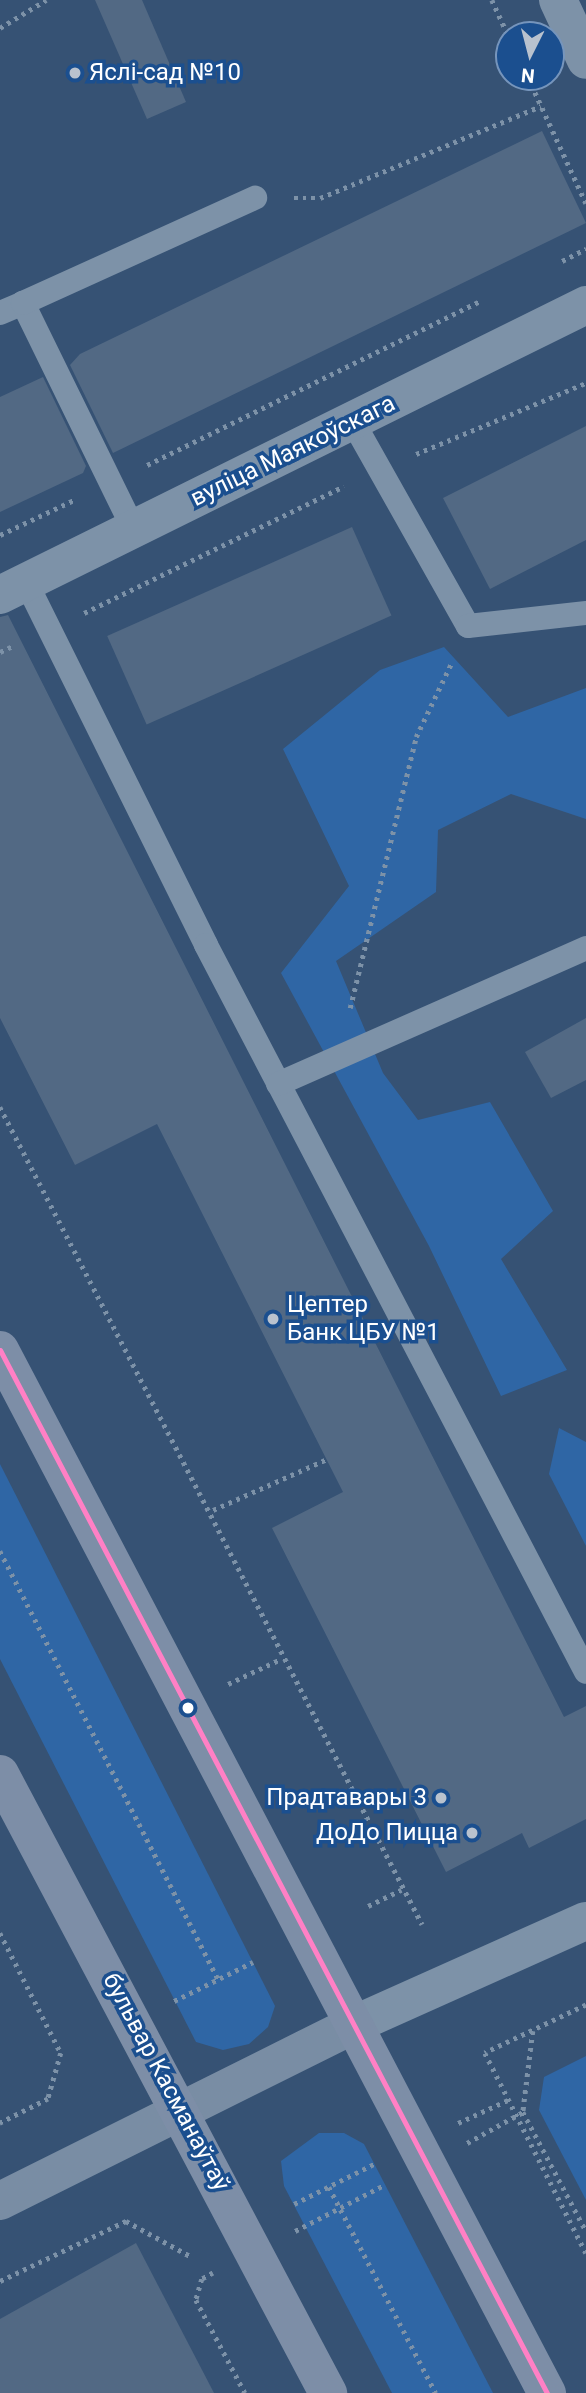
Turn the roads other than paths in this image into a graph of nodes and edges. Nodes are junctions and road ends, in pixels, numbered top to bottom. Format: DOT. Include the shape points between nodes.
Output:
graph roads {
  1 [pos="558,0"];
  2 [pos="586,57"];
  3 [pos="255,198"];
  4 [pos="23,303"];
  5 [pos="586,305"];
  6 [pos="0,313"];
  7 [pos="352,422"];
  8 [pos="134,530"];
  9 [pos="13,588"];
  10 [pos="586,613"];
  11 [pos="586,948"];
  12 [pos="278,1084"];
  13 [pos="0,1350"];
  14 [pos="586,1672"];
  15 [pos="0,1774"];
  16 [pos="586,1921"];
  17 [pos="353,2025"];
  18 [pos="182,2109"];
  19 [pos="0,2201"];
  20 [pos="328,2393"];
  21 [pos="547,2393"];
  1 -- 2 [label="street"];
  3 -- 4 [label="lane"];
  4 -- 6 [label="lane"];
  4 -- 8 [label="lane"];
  5 -- 7 [label="street, вуліца Маякоўскага"];
  7 -- 8 [label="street, вуліца Маякоўскага"];
  7 -- 10 [label="lane" via="468,626"];
  8 -- 9 [label="street, вуліца Маякоўскага"];
  9 -- 12 [label="lane" via="50,631"];
  11 -- 12 [label="lane"];
  12 -- 14 [label="lane"];
  13 -- 17 [label="main road"];
  15 -- 18 [label="main road, бульвар Касманаўтаў"];
  16 -- 17 [label="street"];
  17 -- 18 [label="main road"];
  17 -- 21 [label="main road"];
  18 -- 19 [label="main road"];
  18 -- 20 [label="main road, бульвар Касманаўтаў"];
}
